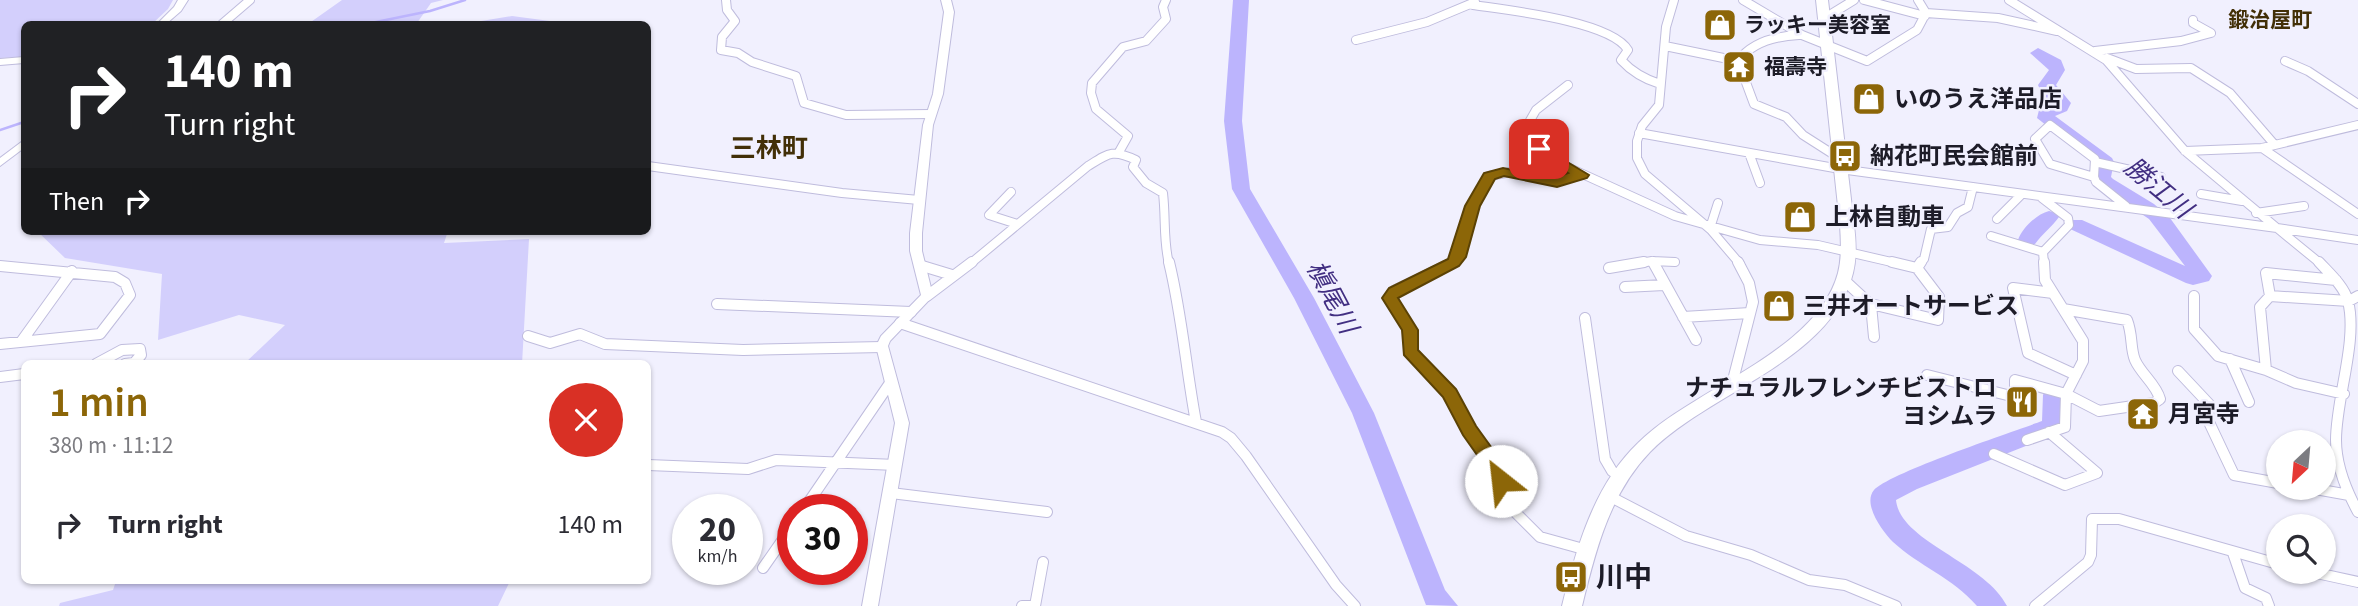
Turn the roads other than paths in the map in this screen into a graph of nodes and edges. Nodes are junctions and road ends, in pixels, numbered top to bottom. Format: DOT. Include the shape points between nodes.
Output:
graph roads {
  1 [pos="183,0"];
  2 [pos="250,0"];
  3 [pos="726,0"];
  4 [pos="946,0"];
  5 [pos="1166,0"];
  6 [pos="1674,0"];
  7 [pos="1743,0"];
  8 [pos="1854,0"];
  9 [pos="1864,0"];
  10 [pos="1918,0"];
  11 [pos="2008,0"];
  12 [pos="1476,2"];
  13 [pos="1823,8"];
  14 [pos="1925,15"];
  15 [pos="2193,20"];
  16 [pos="164,21"];
  17 [pos="226,21"];
  18 [pos="2061,30"];
  19 [pos="1802,35"];
  20 [pos="1356,40"];
  21 [pos="1827,45"];
  22 [pos="1665,46"];
  23 [pos="2098,53"];
  24 [pos="21,60"];
  25 [pos="1738,61"];
  26 [pos="2285,61"];
  27 [pos="0,62"];
  28 [pos="1660,84"];
  29 [pos="1568,85"];
  30 [pos="2358,104"];
  31 [pos="931,114"];
  32 [pos="2358,125"];
  33 [pos="1639,133"];
  34 [pos="2274,144"];
  35 [pos="21,146"];
  36 [pos="2262,148"];
  37 [pos="2185,151"];
  38 [pos="1119,152"];
  39 [pos="1749,153"];
  40 [pos="2097,162"];
  41 [pos="0,163"];
  42 [pos="1840,164"];
  43 [pos="651,166"];
  44 [pos="1582,175"];
  45 [pos="2094,177"];
  46 [pos="2161,177"];
  47 [pos="1760,183"];
  48 [pos="1973,187"];
  49 [pos="1012,192"];
  50 [pos="2022,194"];
  51 [pos="2201,194"];
  52 [pos="2039,196"];
  53 [pos="919,200"];
  54 [pos="2242,201"];
  55 [pos="1718,203"];
  56 [pos="2304,206"];
  57 [pos="2129,208"];
  58 [pos="2256,213"];
  59 [pos="2358,214"];
  60 [pos="1997,219"];
  61 [pos="1017,224"];
  62 [pos="1707,227"];
  63 [pos="2277,228"];
  64 [pos="1991,236"];
  65 [pos="2358,240"];
  66 [pos="1847,251"];
  67 [pos="2043,252"];
  68 [pos="1651,261"];
  69 [pos="1675,262"];
  70 [pos="919,265"];
  71 [pos="4,266"];
  72 [pos="1609,268"];
  73 [pos="1917,268"];
  74 [pos="72,271"];
  75 [pos="952,275"];
  76 [pos="0,276"];
  77 [pos="1844,280"];
  78 [pos="2336,280"];
  79 [pos="1664,285"];
  80 [pos="1625,287"];
  81 [pos="2053,293"];
  82 [pos="927,296"];
  83 [pos="2194,296"];
  84 [pos="2270,296"];
  85 [pos="2354,298"];
  86 [pos="716,304"];
  87 [pos="1871,304"];
  88 [pos="2063,309"];
  89 [pos="911,312"];
  90 [pos="1751,313"];
  91 [pos="1683,317"];
  92 [pos="1585,318"];
  93 [pos="900,323"];
  94 [pos="528,336"];
  95 [pos="1874,337"];
  96 [pos="1696,340"];
  97 [pos="21,342"];
  98 [pos="0,344"];
  99 [pos="882,347"];
  100 [pos="2230,359"];
  101 [pos="103,360"];
  102 [pos="137,360"];
  103 [pos="2266,370"];
  104 [pos="2178,371"];
  105 [pos="21,374"];
  106 [pos="1927,375"];
  107 [pos="2076,375"];
  108 [pos="0,377"];
  109 [pos="890,383"];
  110 [pos="1732,384"];
  111 [pos="2067,394"];
  112 [pos="2344,394"];
  113 [pos="2249,402"];
  114 [pos="1196,422"];
  115 [pos="2049,432"];
  116 [pos="2027,440"];
  117 [pos="1994,454"];
  118 [pos="835,464"];
  119 [pos="896,465"];
  120 [pos="651,466"];
  121 [pos="1620,476"];
  122 [pos="2266,481"];
  123 [pos="891,493"];
  124 [pos="2336,493"];
  125 [pos="814,494"];
  126 [pos="2349,495"];
  127 [pos="1609,496"];
  128 [pos="1047,512"];
  129 [pos="2358,512"];
  130 [pos="777,548"];
  131 [pos="1587,550"];
  132 [pos="2233,553"];
  133 [pos="2266,561"];
  134 [pos="1042,562"];
  135 [pos="763,568"];
  136 [pos="2336,577"];
  137 [pos="2358,582"];
  138 [pos="870,606"];
  139 [pos="1022,606"];
  140 [pos="1355,606"];
  141 [pos="1572,606"];
  142 [pos="1896,606"];
  143 [pos="2035,606"];
  144 [pos="2269,606"];
  1 -- 16 [label="street"];
  2 -- 17 [label="street"];
  3 -- 31 [label="street" via="735,21 722,37 721,50 796,76 804,103 846,115"];
  4 -- 31 [label="street" via="949,12"];
  5 -- 38 [label="street" via="1166,19 1146,41 1123,47 1092,83 1096,112 1128,136"];
  6 -- 22 [label="street"];
  7 -- 19 [label="street"];
  8 -- 13 [label="street" via="1828,16"];
  9 -- 14 [label="street"];
  10 -- 14 [label="street"];
  11 -- 18 [label="street"];
  12 -- 20 [label="street" via="1427,22"];
  12 -- 28 [label="street" via="1599,29 1625,45 1628,50 1621,60 1632,73"];
  13 -- 21 [label="highway"];
  14 -- 18 [label="street" via="1998,18"];
  14 -- 21 [label="street" via="1917,30 1867,61"];
  15 -- 23 [label="street" via="2211,33"];
  18 -- 23 [label="street"];
  19 -- 21 [label="street"];
  19 -- 25 [label="street" via="1787,35 1751,48"];
  21 -- 42 [label="highway"];
  22 -- 25 [label="street"];
  22 -- 28 [label="street"];
  23 -- 34 [label="street" via="2136,69 2190,68 2230,93"];
  23 -- 37 [label="street"];
  24 -- 27 [label="street"];
  25 -- 42 [label="street" via="1754,104 1786,117"];
  26 -- 30 [label="street"];
  28 -- 33 [label="street" via="1659,105"];
  29 -- 44 [label="street" via="1536,110 1529,131 1539,149"];
  31 -- 53 [label="street"];
  32 -- 34 [label="street"];
  33 -- 39 [label="street"];
  33 -- 62 [label="street" via="1639,166"];
  34 -- 36 [label="street"];
  35 -- 41 [label="street"];
  36 -- 37 [label="street"];
  36 -- 59 [label="street"];
  37 -- 54 [label="street"];
  38 -- 61 [label="street" via="1088,166"];
  38 -- 114 [label="street" via="1136,160 1133,167 1138,175 1163,193 1163,239 1180,307"];
  39 -- 42 [label="street"];
  39 -- 47 [label="street"];
  40 -- 45 [label="street"];
  40 -- 45 [label="street" via="2050,125 2035,139 2050,164"];
  40 -- 46 [label="street"];
  42 -- 48 [label="street"];
  42 -- 66 [label="highway"];
  43 -- 53 [label="street"];
  44 -- 62 [label="street"];
  44 -- 131 [label="street" via="1557,183 1503,172 1489,176 1472,206 1454,263 1394,291 1390,298 1410,330 1410,351 1450,393 1498,470 1508,505 1540,537"];
  45 -- 57 [label="street"];
  48 -- 50 [label="street"];
  48 -- 73 [label="street" via="1968,207 1957,213 1948,228 1931,229 1924,259"];
  49 -- 61 [label="street" via="989,215"];
  50 -- 52 [label="street"];
  50 -- 60 [label="street"];
  51 -- 54 [label="street"];
  52 -- 57 [label="street"];
  52 -- 67 [label="street" via="2062,212 2069,225"];
  53 -- 70 [label="street"];
  54 -- 58 [label="street"];
  55 -- 62 [label="street"];
  56 -- 58 [label="street"];
  57 -- 63 [label="street"];
  58 -- 63 [label="street"];
  61 -- 75 [label="street"];
  62 -- 66 [label="street" via="1771,242"];
  62 -- 90 [label="street" via="1736,256 1753,292"];
  63 -- 65 [label="street"];
  63 -- 78 [label="street"];
  64 -- 67 [label="street"];
  66 -- 73 [label="street"];
  66 -- 77 [label="highway"];
  67 -- 81 [label="street" via="2045,280"];
  68 -- 69 [label="street"];
  68 -- 72 [label="street"];
  68 -- 79 [label="street"];
  70 -- 75 [label="street"];
  70 -- 82 [label="street"];
  71 -- 74 [label="street"];
  71 -- 76 [label="street"];
  73 -- 87 [label="street" via="1939,297 1938,320"];
  74 -- 97 [label="street"];
  74 -- 97 [label="street" via="115,277 125,283 130,295 100,334"];
  75 -- 82 [label="street"];
  77 -- 87 [label="street"];
  77 -- 110 [label="highway" via="1821,318 1796,343"];
  78 -- 84 [label="street" via="2266,273"];
  78 -- 85 [label="street"];
  79 -- 80 [label="street"];
  79 -- 91 [label="street"];
  81 -- 88 [label="street"];
  81 -- 107 [label="street" via="2013,288 2028,353"];
  82 -- 89 [label="street"];
  83 -- 100 [label="street" via="2194,329 2218,356"];
  84 -- 85 [label="street"];
  84 -- 103 [label="street" via="2260,307"];
  85 -- 112 [label="street" via="2357,329"];
  86 -- 89 [label="street"];
  87 -- 95 [label="street"];
  88 -- 107 [label="street" via="2083,341 2083,361"];
  88 -- 111 [label="street" via="2127,320 2135,361 2160,399 2099,411"];
  89 -- 93 [label="street"];
  90 -- 91 [label="street"];
  90 -- 110 [label="street"];
  91 -- 96 [label="street"];
  92 -- 121 [label="street" via="1605,458"];
  93 -- 99 [label="street"];
  93 -- 114 [label="street"];
  94 -- 99 [label="street" via="550,343 580,334 605,344 777,352"];
  97 -- 98 [label="street"];
  99 -- 109 [label="street"];
  100 -- 103 [label="street"];
  100 -- 113 [label="street"];
  101 -- 102 [label="street" via="130,348 140,349"];
  103 -- 112 [label="street"];
  104 -- 122 [label="street" via="2209,404 2208,420 2234,475"];
  105 -- 108 [label="street"];
  106 -- 111 [label="street" via="2015,397 2015,380"];
  107 -- 111 [label="street"];
  109 -- 118 [label="street"];
  109 -- 119 [label="street" via="902,423"];
  110 -- 121 [label="highway" via="1662,430"];
  111 -- 115 [label="street" via="2064,427"];
  112 -- 126 [label="street" via="2336,442"];
  114 -- 140 [label="street" via="1231,438"];
  115 -- 116 [label="street"];
  115 -- 117 [label="street" via="2097,473 2065,485"];
  118 -- 119 [label="street"];
  118 -- 120 [label="street" via="776,460 748,469"];
  118 -- 125 [label="street"];
  119 -- 123 [label="street"];
  121 -- 127 [label="highway"];
  123 -- 128 [label="street"];
  123 -- 138 [label="street"];
  124 -- 126 [label="street"];
  126 -- 129 [label="street"];
  127 -- 131 [label="highway"];
  127 -- 142 [label="street" via="1686,536"];
  130 -- 135 [label="street"];
  131 -- 141 [label="highway"];
  132 -- 133 [label="street"];
  132 -- 143 [label="street" via="2119,519 2092,519 2088,562"];
  132 -- 144 [label="street" via="2245,588 2266,598"];
  134 -- 139 [label="street" via="1035,606"];
  136 -- 137 [label="street"];
}
